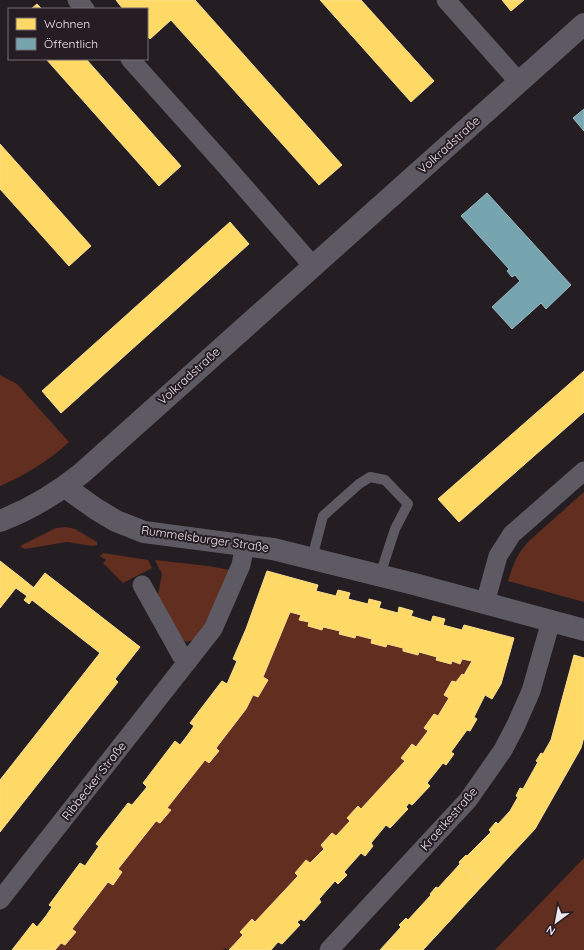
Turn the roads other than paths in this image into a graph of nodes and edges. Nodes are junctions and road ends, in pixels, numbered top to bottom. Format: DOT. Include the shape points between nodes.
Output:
graph roads {
  1 [pos="77,0"];
  2 [pos="446,0"];
  3 [pos="84,8"];
  4 [pos="584,24"];
  5 [pos="131,60"];
  6 [pos="519,82"];
  7 [pos="313,266"];
  8 [pos="584,471"];
  9 [pos="65,487"];
  10 [pos="0,521"];
  11 [pos="245,544"];
  12 [pos="312,558"];
  13 [pos="380,575"];
  14 [pos="142,585"];
  15 [pos="485,603"];
  16 [pos="551,621"];
  17 [pos="584,630"];
  18 [pos="188,661"];
  19 [pos="0,900"];
  20 [pos="329,950"];
  1 -- 3 [label="street"];
  2 -- 6 [label="street"];
  4 -- 6 [label="street, Volkradstraße"];
  5 -- 7 [label="street"];
  6 -- 7 [label="street, Volkradstraße"];
  7 -- 9 [label="street, Volkradstraße"];
  8 -- 15 [label="street" via="512,534 498,556"];
  9 -- 10 [label="street" via="23,512"];
  9 -- 11 [label="street, Rummelsburger Straße" via="96,510 144,532"];
  11 -- 12 [label="street, Rummelsburger Straße"];
  11 -- 18 [label="street, Ribbecker Straße" via="241,565 213,629"];
  12 -- 13 [label="street, Rummelsburger Straße"];
  12 -- 13 [label="lane" via="323,516 358,484 370,477 385,480 408,504 395,529"];
  13 -- 15 [label="street, Rummelsburger Straße"];
  14 -- 18 [label="street" via="180,655"];
  15 -- 16 [label="street, Rummelsburger Straße"];
  16 -- 17 [label="street, Rummelsburger Straße"];
  16 -- 20 [label="street, Kraetkestraße" via="531,691 503,750 468,800"];
  18 -- 19 [label="street, Ribbecker Straße"];
}
